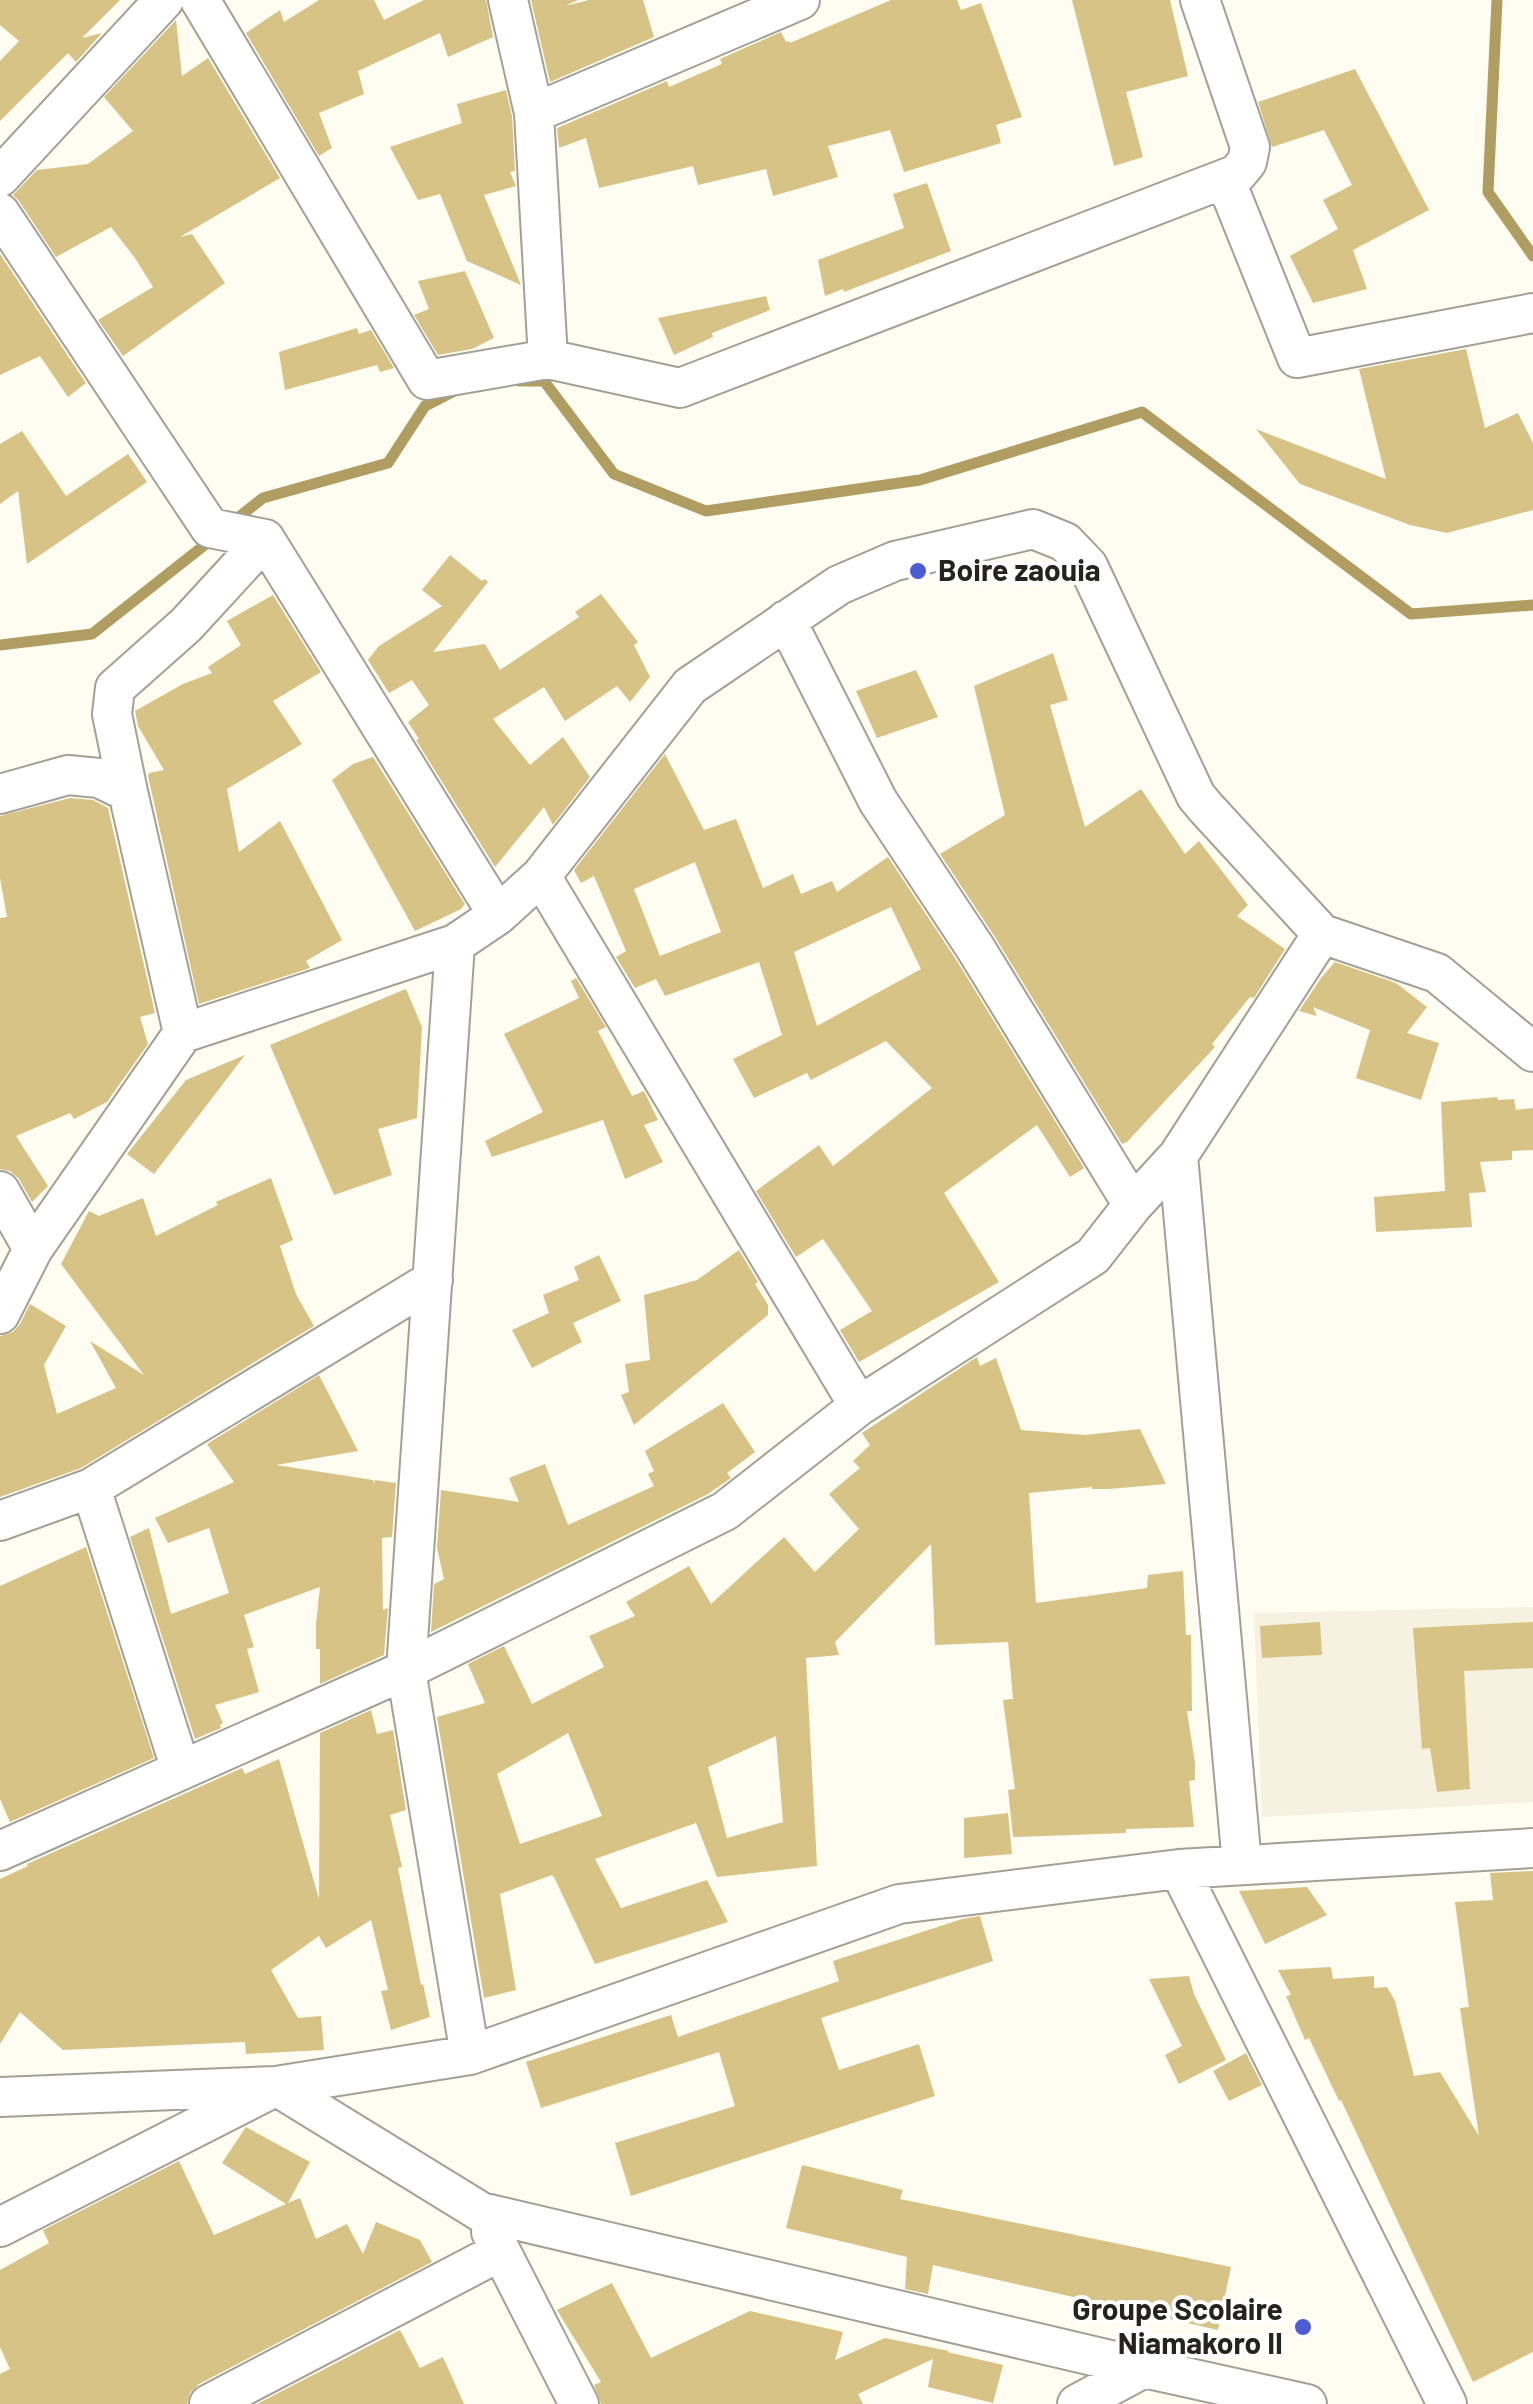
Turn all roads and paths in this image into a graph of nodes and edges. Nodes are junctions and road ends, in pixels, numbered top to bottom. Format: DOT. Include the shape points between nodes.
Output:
graph roads {
  1 [pos="164,0"];
  2 [pos="200,0"];
  3 [pos="508,0"];
  4 [pos="800,0"];
  5 [pos="1200,0"];
  6 [pos="534,113"];
  7 [pos="0,177"];
  8 [pos="1225,179"];
  9 [pos="0,212"];
  10 [pos="1533,313"];
  11 [pos="548,358"];
  12 [pos="264,538"];
  13 [pos="786,620"];
  14 [pos="128,792"];
  15 [pos="0,794"];
  16 [pos="540,876"];
  17 [pos="498,915"];
  18 [pos="1322,934"];
  19 [pos="455,944"];
  20 [pos="183,1034"];
  21 [pos="1533,1052"];
  22 [pos="1178,1156"];
  23 [pos="0,1191"];
  24 [pos="1133,1206"];
  25 [pos="33,1250"];
  26 [pos="432,1280"];
  27 [pos="0,1314"];
  28 [pos="858,1406"];
  29 [pos="91,1488"];
  30 [pos="0,1521"];
  31 [pos="406,1670"];
  32 [pos="182,1770"];
  33 [pos="1533,1848"];
  34 [pos="0,1851"];
  35 [pos="1242,1864"];
  36 [pos="1179,1869"];
  37 [pos="470,2055"];
  38 [pos="276,2086"];
  39 [pos="0,2097"];
  40 [pos="481,2212"];
  41 [pos="0,2228"];
  42 [pos="501,2252"];
  43 [pos="1144,2368"];
  44 [pos="208,2404"];
  45 [pos="580,2404"];
  46 [pos="1077,2404"];
  47 [pos="1308,2404"];
  48 [pos="1446,2404"];
  1 -- 7 [label="street"];
  2 -- 11 [label="street" via="427,380"];
  3 -- 6 [label="street"];
  4 -- 6 [label="street"];
  5 -- 8 [label="street" via="1250,148 1247,162"];
  6 -- 11 [label="street"];
  8 -- 10 [label="street" via="1297,358"];
  8 -- 11 [label="street" via="680,388"];
  9 -- 12 [label="street" via="210,528"];
  12 -- 14 [label="street" via="186,624 115,688 112,714"];
  12 -- 17 [label="street"];
  13 -- 16 [label="street" via="690,686"];
  13 -- 18 [label="street" via="839,585 894,561 1033,529 1065,542 1088,566 1196,796"];
  13 -- 24 [label="street" via="878,801"];
  14 -- 15 [label="street" via="99,778 68,775"];
  14 -- 20 [label="street"];
  16 -- 17 [label="street"];
  16 -- 28 [label="street"];
  17 -- 19 [label="street"];
  18 -- 21 [label="street" via="1438,973"];
  18 -- 22 [label="street"];
  19 -- 20 [label="street"];
  19 -- 26 [label="street"];
  20 -- 25 [label="street"];
  22 -- 24 [label="street"];
  22 -- 35 [label="street"];
  23 -- 25 [label="street"];
  24 -- 28 [label="street" via="1094,1256"];
  25 -- 27 [label="street"];
  26 -- 29 [label="street"];
  26 -- 31 [label="street"];
  28 -- 31 [label="street" via="725,1511"];
  29 -- 30 [label="street"];
  29 -- 32 [label="street"];
  31 -- 32 [label="street"];
  31 -- 37 [label="street"];
  32 -- 34 [label="street"];
  33 -- 35 [label="street"];
  35 -- 36 [label="street"];
  36 -- 37 [label="street" via="898,1904"];
  36 -- 48 [label="street"];
  37 -- 38 [label="street"];
  38 -- 39 [label="street"];
  38 -- 40 [label="street"];
  38 -- 41 [label="street"];
  40 -- 42 [label="street"];
  40 -- 43 [label="street"];
  42 -- 44 [label="street"];
  42 -- 45 [label="street"];
  43 -- 46 [label="street"];
  43 -- 47 [label="street"];
}
